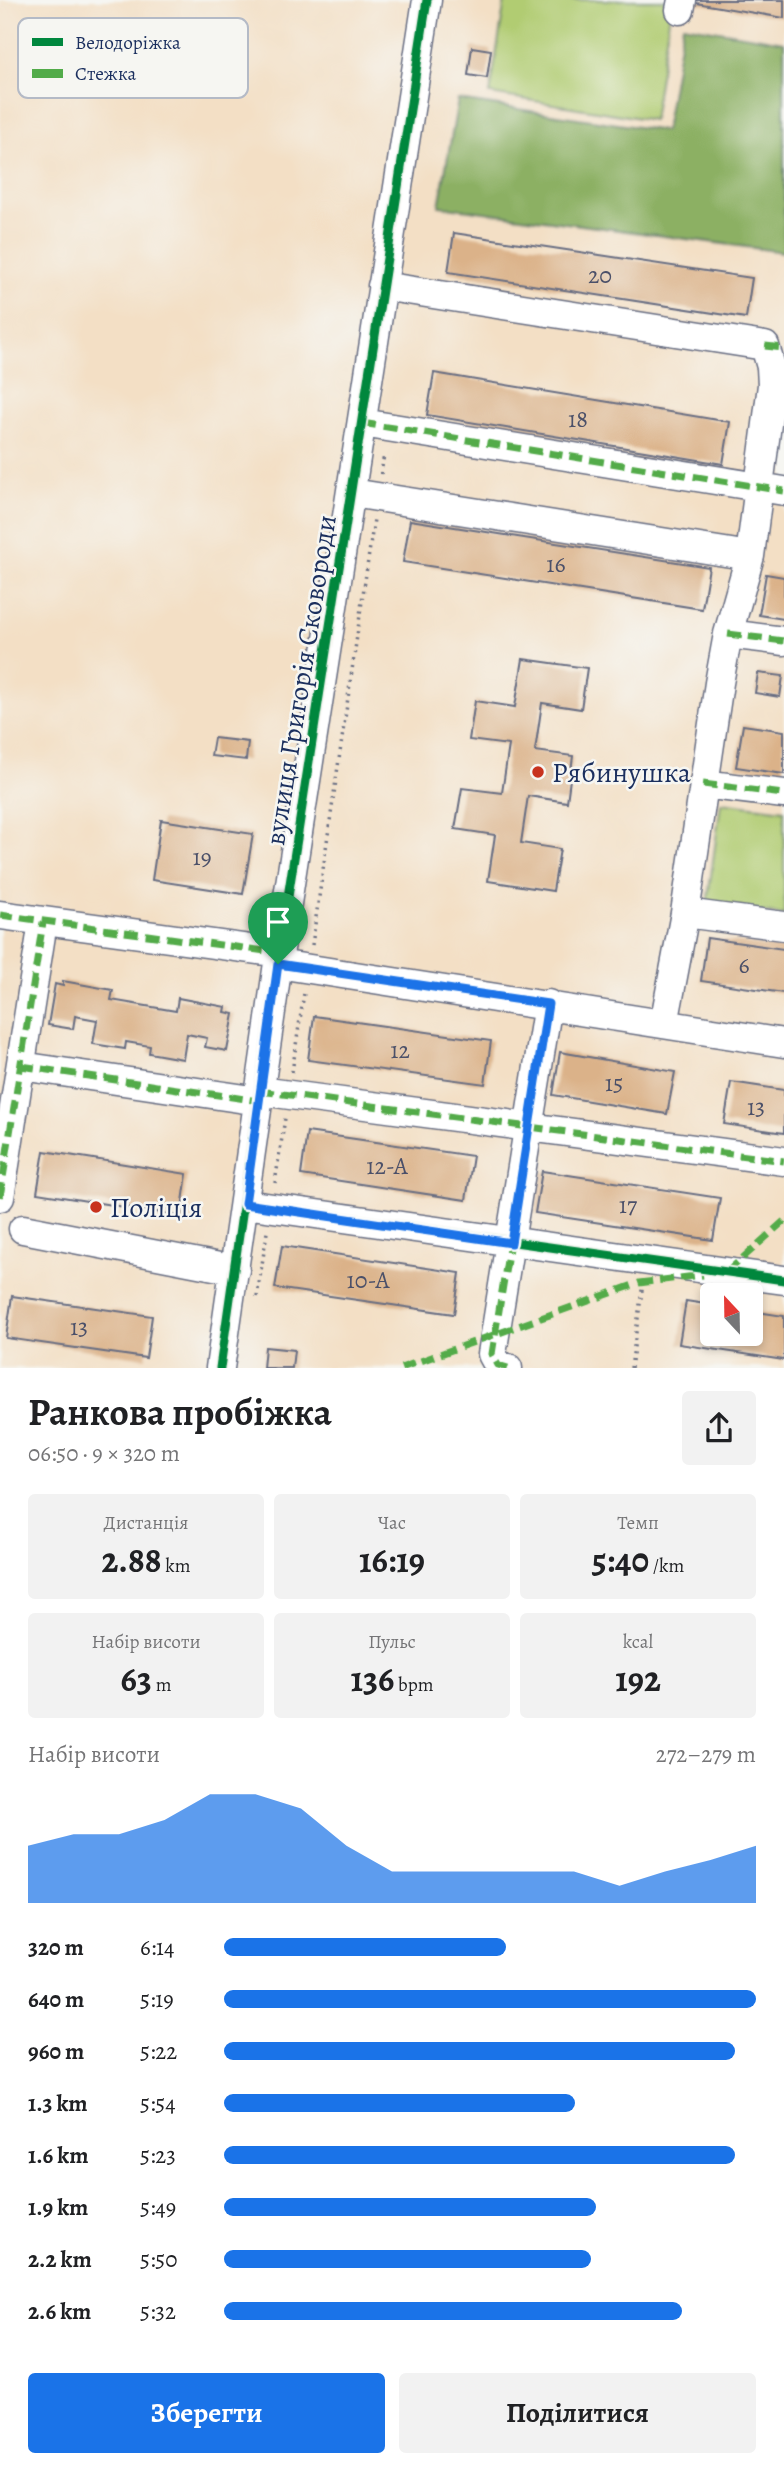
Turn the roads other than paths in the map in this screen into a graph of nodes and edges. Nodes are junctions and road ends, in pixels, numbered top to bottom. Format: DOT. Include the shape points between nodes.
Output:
graph roads {
  1 [pos="427,0"];
  2 [pos="382,286"];
  3 [pos="775,347"];
  4 [pos="362,423"];
  5 [pos="772,490"];
  6 [pos="352,493"];
  7 [pos="750,556"];
  8 [pos="728,634"];
  9 [pos="784,641"];
  10 [pos="703,784"];
  11 [pos="784,794"];
  12 [pos="685,913"];
  13 [pos="0,915"];
  14 [pos="43,922"];
  15 [pos="784,926"];
  16 [pos="279,958"];
  17 [pos="548,1004"];
  18 [pos="664,1024"];
  19 [pos="784,1043"];
  20 [pos="21,1066"];
  21 [pos="260,1096"];
  22 [pos="529,1128"];
  23 [pos="784,1161"];
  24 [pos="0,1198"];
  25 [pos="258,1206"];
  26 [pos="23,1229"];
  27 [pos="511,1243"];
  28 [pos="235,1270"];
  29 [pos="784,1280"];
  30 [pos="220,1368"];
  31 [pos="508,1368"];
  1 -- 2 [label="street, вулиця Григорія Сковороди"];
  2 -- 3 [label="street"];
  2 -- 4 [label="street, вулиця Григорія Сковороди"];
  3 -- 5 [label="street"];
  4 -- 5 [label="street"];
  4 -- 6 [label="street, вулиця Григорія Сковороди"];
  5 -- 7 [label="street"];
  6 -- 7 [label="street"];
  6 -- 16 [label="street, вулиця Григорія Сковороди"];
  7 -- 8 [label="street"];
  8 -- 9 [label="street"];
  8 -- 10 [label="street"];
  10 -- 11 [label="street"];
  10 -- 12 [label="street"];
  12 -- 15 [label="street"];
  12 -- 18 [label="street"];
  13 -- 14 [label="street"];
  14 -- 16 [label="street"];
  14 -- 20 [label="street"];
  16 -- 17 [label="street"];
  16 -- 21 [label="street, вулиця Григорія Сковороди"];
  17 -- 18 [label="street"];
  17 -- 22 [label="street"];
  18 -- 19 [label="street"];
  20 -- 21 [label="street"];
  20 -- 24 [label="street"];
  21 -- 22 [label="street" via="288,1095"];
  21 -- 25 [label="street, вулиця Григорія Сковороди"];
  22 -- 23 [label="street"];
  22 -- 27 [label="street"];
  25 -- 27 [label="street"];
  25 -- 28 [label="street, вулиця Григорія Сковороди"];
  26 -- 28 [label="street"];
  27 -- 29 [label="street"];
  27 -- 31 [label="street" via="492,1354 498,1365"];
  28 -- 30 [label="street, вулиця Григорія Сковороди"];
}
